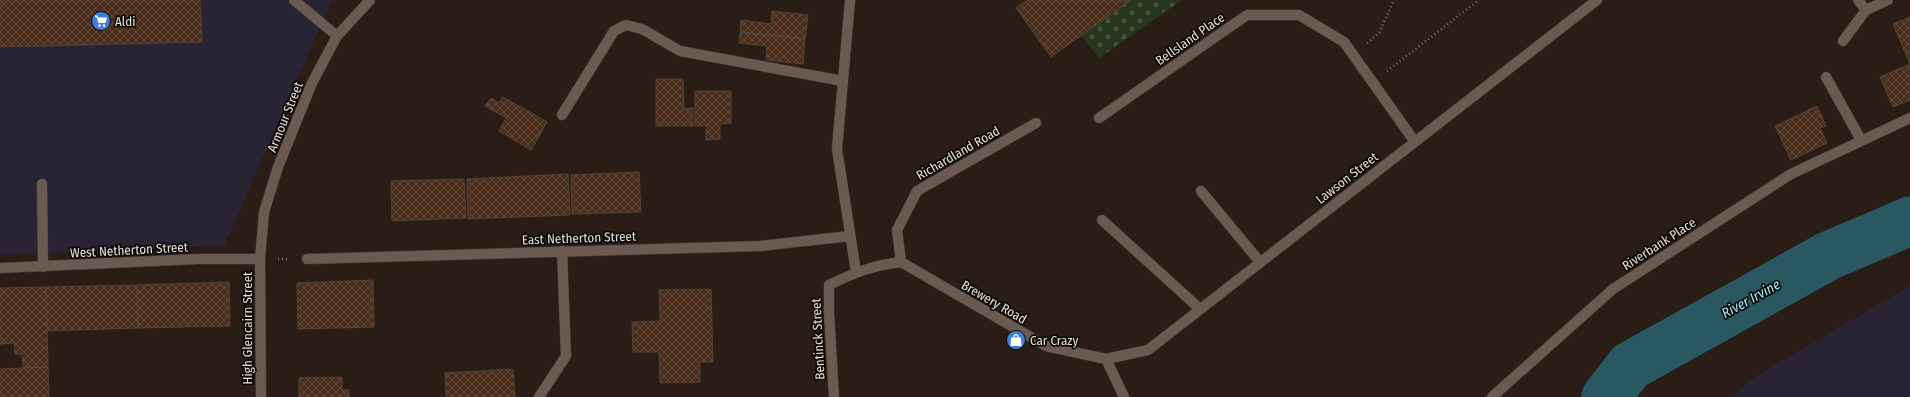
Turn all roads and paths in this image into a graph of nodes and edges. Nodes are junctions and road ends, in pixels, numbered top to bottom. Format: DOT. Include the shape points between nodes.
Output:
graph roads {
  1 [pos="294,0"];
  2 [pos="370,0"];
  3 [pos="850,0"];
  4 [pos="1394,0"];
  5 [pos="1479,0"];
  6 [pos="1597,0"];
  7 [pos="1858,0"];
  8 [pos="1888,0"];
  9 [pos="1866,10"];
  10 [pos="338,36"];
  11 [pos="1843,41"];
  12 [pos="1353,56"];
  13 [pos="1826,77"];
  14 [pos="843,81"];
  15 [pos="1372,82"];
  16 [pos="562,115"];
  17 [pos="1099,118"];
  18 [pos="1910,118"];
  19 [pos="1036,123"];
  20 [pos="1861,140"];
  21 [pos="1415,142"];
  22 [pos="42,184"];
  23 [pos="1201,191"];
  24 [pos="1102,220"];
  25 [pos="850,236"];
  26 [pos="562,252"];
  27 [pos="260,259"];
  28 [pos="308,259"];
  29 [pos="901,262"];
  30 [pos="1260,262"];
  31 [pos="43,267"];
  32 [pos="0,268"];
  33 [pos="856,272"];
  34 [pos="1200,309"];
  35 [pos="1106,359"];
  36 [pos="261,397"];
  37 [pos="539,397"];
  38 [pos="834,397"];
  39 [pos="1124,397"];
  40 [pos="1492,397"];
  1 -- 10 [label="street"];
  2 -- 10 [label="street, Armour Street"];
  3 -- 14 [label="street"];
  4 -- 12 [label="path" via="1379,33"];
  5 -- 15 [label="path"];
  6 -- 21 [label="street, Lawson Street"];
  7 -- 9 [label="street"];
  8 -- 9 [label="street"];
  9 -- 11 [label="street"];
  10 -- 27 [label="street, Armour Street" via="312,83 278,167 264,212"];
  12 -- 15 [label="street, Bellsland Place"];
  12 -- 17 [label="street, Bellsland Place" via="1344,42 1299,14 1247,14"];
  13 -- 20 [label="street"];
  14 -- 16 [label="street" via="680,51 642,30 626,25 614,31"];
  14 -- 25 [label="street" via="837,149"];
  15 -- 21 [label="street, Bellsland Place"];
  18 -- 20 [label="street, Riverbank Place"];
  19 -- 29 [label="street, Richardland Road" via="917,191 897,230"];
  20 -- 40 [label="street, Riverbank Place" via="1791,174 1613,289"];
  21 -- 30 [label="street, Lawson Street"];
  22 -- 31 [label="street"];
  23 -- 30 [label="street"];
  24 -- 34 [label="street"];
  25 -- 26 [label="street, East Netherton Street" via="760,246"];
  25 -- 33 [label="street"];
  26 -- 28 [label="street, East Netherton Street"];
  26 -- 37 [label="street" via="566,356"];
  27 -- 28 [label="path"];
  27 -- 31 [label="street, West Netherton Street" via="199,259"];
  27 -- 36 [label="street, High Glencairn Street"];
  29 -- 33 [label="street"];
  29 -- 35 [label="street, Brewery Road" via="1046,346"];
  30 -- 34 [label="street, Lawson Street"];
  31 -- 32 [label="street, West Netherton Street"];
  33 -- 38 [label="street, Bentinck Street" via="829,285"];
  34 -- 35 [label="street, Lawson Street" via="1148,350"];
  35 -- 39 [label="street"];
}
